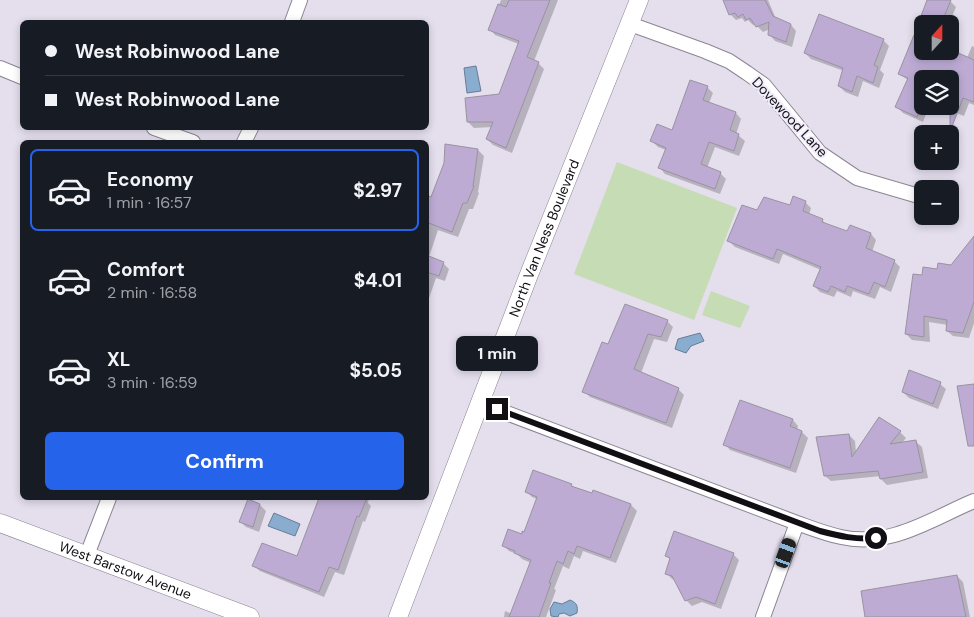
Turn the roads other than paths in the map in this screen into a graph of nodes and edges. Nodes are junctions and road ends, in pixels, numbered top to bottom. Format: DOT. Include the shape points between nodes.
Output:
graph roads {
  1 [pos="300,0"];
  2 [pos="639,0"];
  3 [pos="293,20"];
  4 [pos="630,24"];
  5 [pos="0,68"];
  6 [pos="20,76"];
  7 [pos="160,130"];
  8 [pos="187,140"];
  9 [pos="914,195"];
  10 [pos="480,403"];
  11 [pos="109,500"];
  12 [pos="974,501"];
  13 [pos="0,523"];
  14 [pos="797,523"];
  15 [pos="87,555"];
  16 [pos="250,617"];
  17 [pos="398,617"];
  18 [pos="763,617"];
  1 -- 3 [label="street"];
  2 -- 4 [label="street, North Van Ness Boulevard"];
  4 -- 9 [label="street, Dovewood Lane" via="705,51 747,72 764,85 820,153 857,178"];
  4 -- 10 [label="street, North Van Ness Boulevard"];
  5 -- 6 [label="street"];
  7 -- 8 [label="street"];
  10 -- 14 [label="street"];
  10 -- 17 [label="street, North Van Ness Boulevard"];
  11 -- 15 [label="street"];
  12 -- 14 [label="street" via="908,532 888,537 843,537"];
  13 -- 15 [label="street, West Barstow Avenue"];
  14 -- 18 [label="street"];
  15 -- 16 [label="street, West Barstow Avenue"];
}
